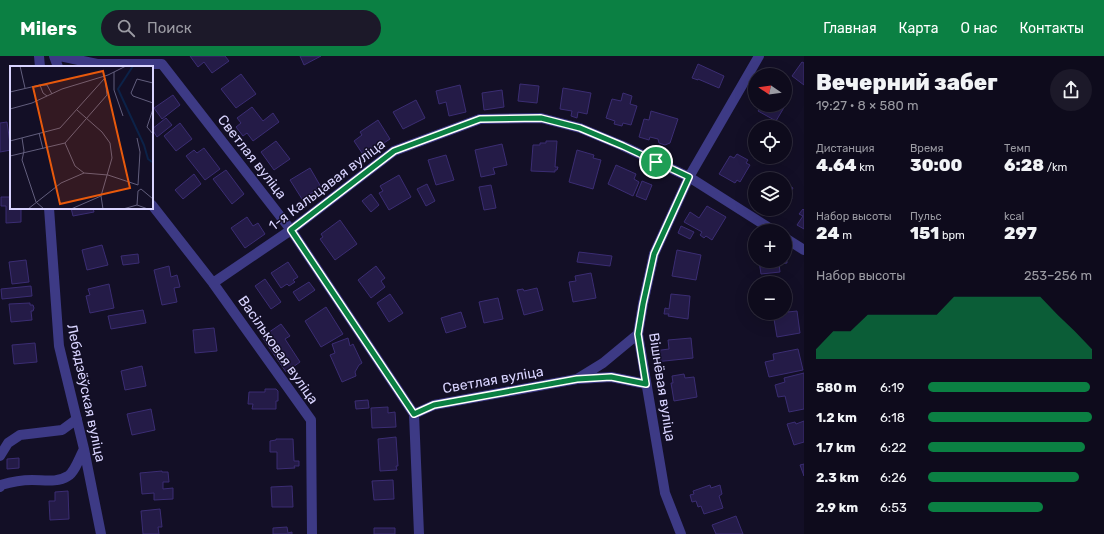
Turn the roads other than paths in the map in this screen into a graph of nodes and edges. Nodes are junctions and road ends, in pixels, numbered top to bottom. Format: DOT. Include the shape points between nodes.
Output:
graph roads {
  1 [pos="39,56"];
  2 [pos="54,56"];
  3 [pos="60,56"];
  4 [pos="759,56"];
  5 [pos="40,66"];
  6 [pos="58,66"];
  7 [pos="689,177"];
  8 [pos="153,206"];
  9 [pos="49,209"];
  10 [pos="763,224"];
  11 [pos="291,230"];
  12 [pos="792,242"];
  13 [pos="804,250"];
  14 [pos="213,283"];
  15 [pos="638,334"];
  16 [pos="577,379"];
  17 [pos="646,384"];
  18 [pos="414,414"];
  19 [pos="77,419"];
  20 [pos="84,449"];
  21 [pos="0,456"];
  22 [pos="0,484"];
  23 [pos="101,534"];
  24 [pos="312,534"];
  25 [pos="419,534"];
  26 [pos="681,534"];
  1 -- 5 [label="street"];
  2 -- 6 [label="street"];
  3 -- 11 [label="street, Светлая вуліца" via="97,64 162,64"];
  4 -- 7 [label="street, Вішнёвая вуліца"];
  7 -- 10 [label="street, 1-я Кальцавая вуліца"];
  7 -- 11 [label="street, 1-я Кальцавая вуліца" via="580,128 541,118 480,119 394,151"];
  7 -- 15 [label="street, Вішнёвая вуліца" via="654,254"];
  8 -- 14 [label="street, Васільковая вуліца"];
  9 -- 19 [label="street, Лебядзёўская вуліца" via="59,346"];
  11 -- 14 [label="street, 1-я Кальцавая вуліца"];
  11 -- 18 [label="street, Светлая вуліца"];
  12 -- 13 [label="street"];
  14 -- 24 [label="street, Васільковая вуліца" via="311,420"];
  15 -- 16 [label="street, Светлая вуліца" via="603,363"];
  15 -- 17 [label="street, Вішнёвая вуліца"];
  16 -- 17 [label="street, Светлая вуліца" via="611,377"];
  16 -- 18 [label="street, Светлая вуліца" via="434,405"];
  17 -- 26 [label="street, Вішнёвая вуліца" via="665,493"];
  18 -- 25 [label="street"];
  19 -- 20 [label="street, Лебядзёўская вуліца"];
  19 -- 21 [label="street" via="62,430 20,435 8,443"];
  20 -- 22 [label="street" via="69,475 54,481 31,480"];
  20 -- 23 [label="street, Лебядзёўская вуліца"];
}
